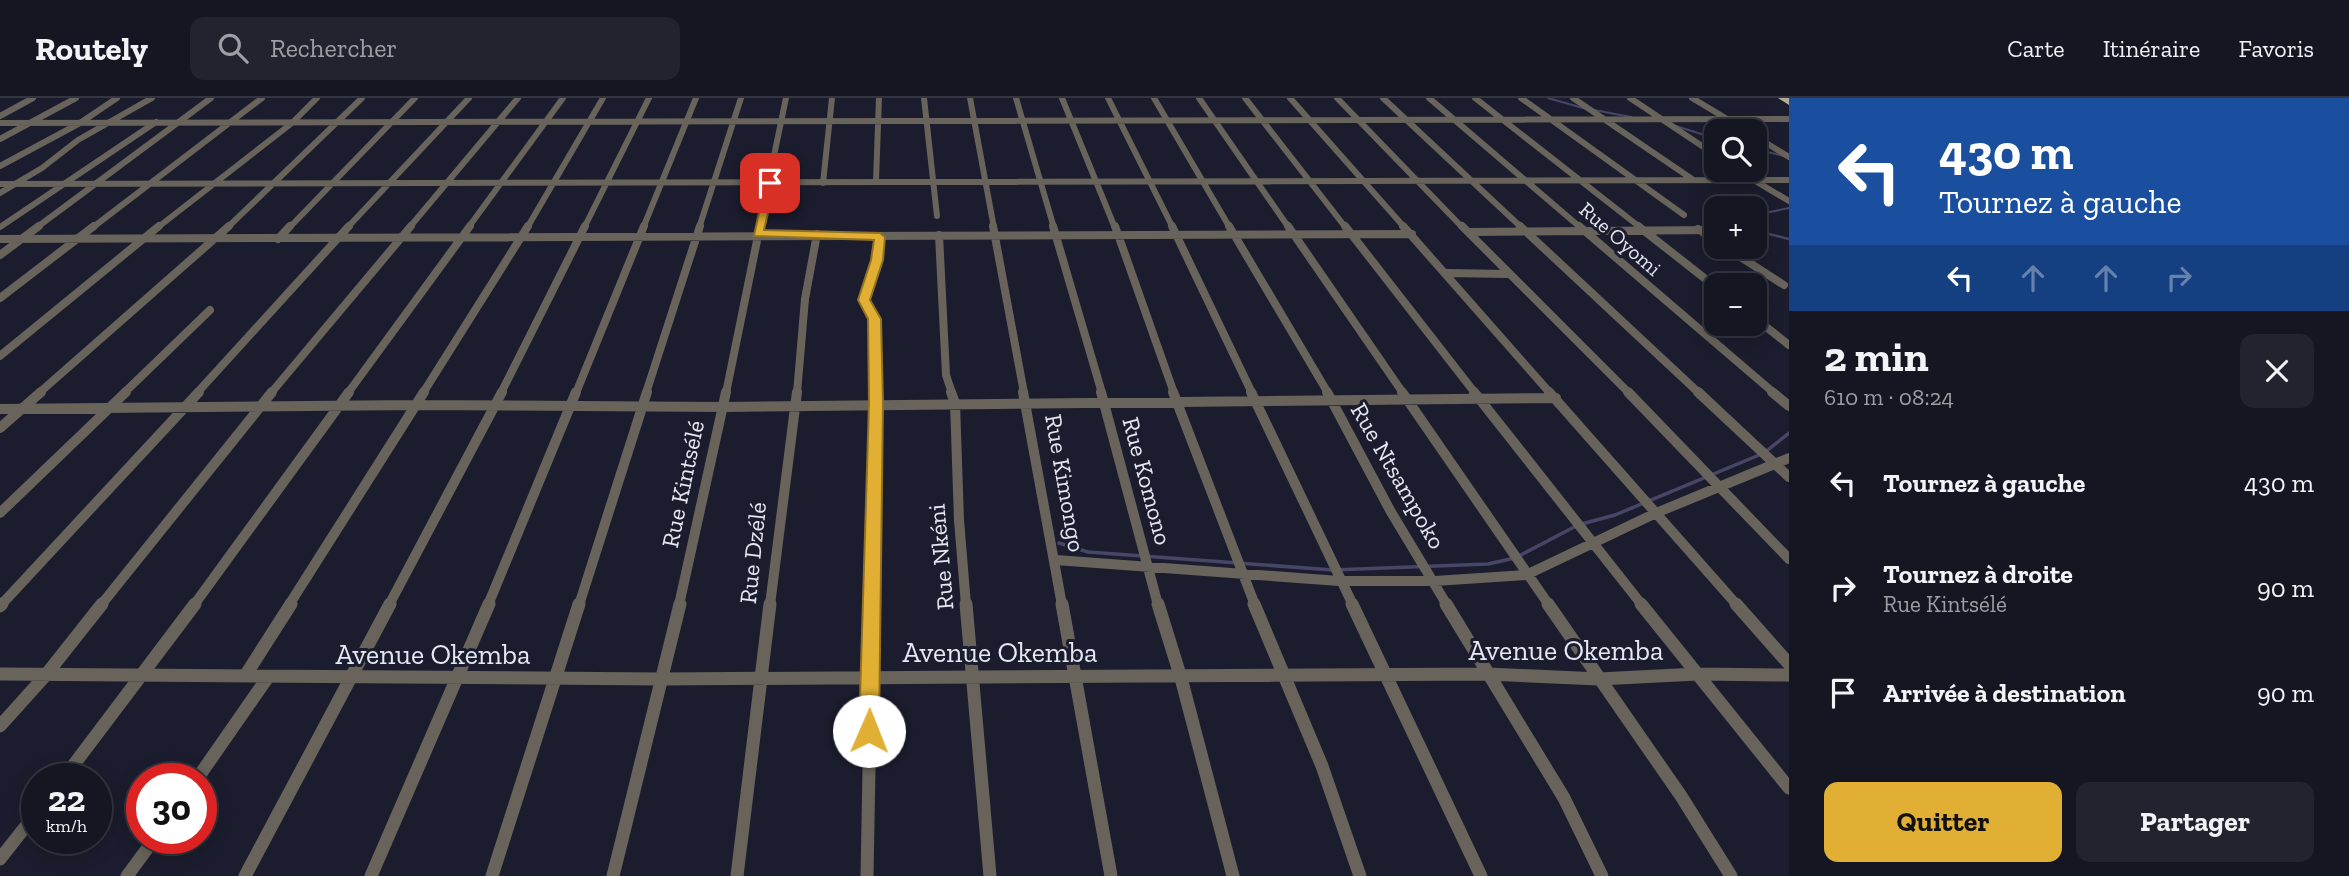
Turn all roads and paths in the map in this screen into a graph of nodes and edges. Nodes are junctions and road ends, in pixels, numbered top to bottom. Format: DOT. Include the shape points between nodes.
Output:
graph roads {
  1 [pos="33,98"];
  2 [pos="76,98"];
  3 [pos="117,98"];
  4 [pos="152,98"];
  5 [pos="211,98"];
  6 [pos="262,98"];
  7 [pos="317,98"];
  8 [pos="362,98"];
  9 [pos="415,98"];
  10 [pos="469,98"];
  11 [pos="518,98"];
  12 [pos="563,98"];
  13 [pos="603,98"];
  14 [pos="649,98"];
  15 [pos="696,98"];
  16 [pos="741,98"];
  17 [pos="786,98"];
  18 [pos="832,98"];
  19 [pos="879,98"];
  20 [pos="924,98"];
  21 [pos="970,98"];
  22 [pos="1016,98"];
  23 [pos="1062,98"];
  24 [pos="1108,98"];
  25 [pos="1154,98"];
  26 [pos="1199,98"];
  27 [pos="1245,98"];
  28 [pos="1290,98"];
  29 [pos="1337,98"];
  30 [pos="1383,98"];
  31 [pos="1429,98"];
  32 [pos="1475,98"];
  33 [pos="1521,98"];
  34 [pos="1573,98"];
  35 [pos="1630,98"];
  36 [pos="1692,98"];
  37 [pos="1782,98"];
  38 [pos="1789,102"];
  39 [pos="0,116"];
  40 [pos="1167,119"];
  41 [pos="1214,119"];
  42 [pos="1262,119"];
  43 [pos="1604,119"];
  44 [pos="1661,119"];
  45 [pos="1704,119"];
  46 [pos="1726,119"];
  47 [pos="1767,119"];
  48 [pos="1789,119"];
  49 [pos="734,120"];
  50 [pos="1070,120"];
  51 [pos="1118,120"];
  52 [pos="1310,120"];
  53 [pos="1359,120"];
  54 [pos="1406,120"];
  55 [pos="1453,120"];
  56 [pos="1503,120"];
  57 [pos="1550,120"];
  58 [pos="590,121"];
  59 [pos="636,121"];
  60 [pos="687,121"];
  61 [pos="782,121"];
  62 [pos="878,121"];
  63 [pos="926,121"];
  64 [pos="974,121"];
  65 [pos="1022,121"];
  66 [pos="80,122"];
  67 [pos="113,122"];
  68 [pos="156,122"];
  69 [pos="181,122"];
  70 [pos="231,122"];
  71 [pos="335,122"];
  72 [pos="446,122"];
  73 [pos="498,122"];
  74 [pos="544,122"];
  75 [pos="831,122"];
  76 [pos="0,123"];
  77 [pos="32,123"];
  78 [pos="292,123"];
  79 [pos="390,123"];
  80 [pos="0,139"];
  81 [pos="1767,143"];
  82 [pos="1704,147"];
  83 [pos="1789,157"];
  84 [pos="0,166"];
  85 [pos="1523,178"];
  86 [pos="1577,178"];
  87 [pos="1632,178"];
  88 [pos="1363,179"];
  89 [pos="1416,179"];
  90 [pos="1470,179"];
  91 [pos="1692,179"];
  92 [pos="1704,179"];
  93 [pos="986,180"];
  94 [pos="1039,180"];
  95 [pos="1095,180"];
  96 [pos="1255,180"];
  97 [pos="1308,180"];
  98 [pos="1767,180"];
  99 [pos="1789,180"];
  100 [pos="876,181"];
  101 [pos="933,181"];
  102 [pos="1148,181"];
  103 [pos="1200,181"];
  104 [pos="1756,182"];
  105 [pos="65,183"];
  106 [pos="333,183"];
  107 [pos="606,183"];
  108 [pos="660,183"];
  109 [pos="770,183"];
  110 [pos="823,183"];
  111 [pos="0,184"];
  112 [pos="14,184"];
  113 [pos="94,184"];
  114 [pos="149,184"];
  115 [pos="387,184"];
  116 [pos="447,184"];
  117 [pos="502,184"];
  118 [pos="554,184"];
  119 [pos="715,184"];
  120 [pos="210,185"];
  121 [pos="269,186"];
  122 [pos="0,193"];
  123 [pos="1789,201"];
  124 [pos="1684,215"];
  125 [pos="937,216"];
  126 [pos="0,228"];
  127 [pos="1698,229"];
  128 [pos="1704,229"];
  129 [pos="1584,231"];
  130 [pos="1644,231"];
  131 [pos="1469,232"];
  132 [pos="1527,232"];
  133 [pos="1055,233"];
  134 [pos="1115,233"];
  135 [pos="1176,233"];
  136 [pos="1704,233"];
  137 [pos="523,234"];
  138 [pos="639,234"];
  139 [pos="699,234"];
  140 [pos="758,234"];
  141 [pos="817,234"];
  142 [pos="995,234"];
  143 [pos="1232,234"];
  144 [pos="1291,234"];
  145 [pos="1349,234"];
  146 [pos="1412,234"];
  147 [pos="464,235"];
  148 [pos="582,235"];
  149 [pos="939,235"];
  150 [pos="400,236"];
  151 [pos="336,237"];
  152 [pos="880,237"];
  153 [pos="215,238"];
  154 [pos="0,239"];
  155 [pos="278,239"];
  156 [pos="23,240"];
  157 [pos="76,240"];
  158 [pos="145,240"];
  159 [pos="0,255"];
  160 [pos="1744,259"];
  161 [pos="1447,274"];
  162 [pos="1508,274"];
  163 [pos="1704,278"];
  164 [pos="1784,285"];
  165 [pos="0,298"];
  166 [pos="210,310"];
  167 [pos="1767,328"];
  168 [pos="1789,345"];
  169 [pos="0,356"];
  170 [pos="1556,398"];
  171 [pos="1408,400"];
  172 [pos="1481,400"];
  173 [pos="1332,401"];
  174 [pos="1256,402"];
  175 [pos="876,403"];
  176 [pos="955,403"];
  177 [pos="1028,403"];
  178 [pos="1179,403"];
  179 [pos="796,404"];
  180 [pos="1103,404"];
  181 [pos="414,405"];
  182 [pos="339,406"];
  183 [pos="495,406"];
  184 [pos="1789,406"];
  185 [pos="260,407"];
  186 [pos="570,407"];
  187 [pos="642,407"];
  188 [pos="723,407"];
  189 [pos="107,408"];
  190 [pos="0,409"];
  191 [pos="22,409"];
  192 [pos="184,409"];
  193 [pos="0,428"];
  194 [pos="1789,458"];
  195 [pos="1776,465"];
  196 [pos="1789,477"];
  197 [pos="1719,486"];
  198 [pos="0,513"];
  199 [pos="1656,513"];
  200 [pos="1592,543"];
  201 [pos="1789,559"];
  202 [pos="1056,560"];
  203 [pos="1146,565"];
  204 [pos="1242,575"];
  205 [pos="1526,575"];
  206 [pos="1339,581"];
  207 [pos="1436,581"];
  208 [pos="0,606"];
  209 [pos="1789,664"];
  210 [pos="0,674"];
  211 [pos="1488,674"];
  212 [pos="1697,674"];
  213 [pos="1789,675"];
  214 [pos="45,676"];
  215 [pos="143,676"];
  216 [pos="245,676"];
  217 [pos="869,676"];
  218 [pos="974,676"];
  219 [pos="1387,676"];
  220 [pos="268,677"];
  221 [pos="1077,677"];
  222 [pos="1282,677"];
  223 [pos="348,678"];
  224 [pos="457,678"];
  225 [pos="557,678"];
  226 [pos="763,678"];
  227 [pos="1181,678"];
  228 [pos="660,679"];
  229 [pos="1599,679"];
  230 [pos="0,726"];
  231 [pos="75,763"];
  232 [pos="208,763"];
  233 [pos="1789,788"];
  234 [pos="21,832"];
  235 [pos="143,854"];
  236 [pos="0,859"];
  237 [pos="127,876"];
  238 [pos="245,876"];
  239 [pos="370,876"];
  240 [pos="492,876"];
  241 [pos="613,876"];
  242 [pos="737,876"];
  243 [pos="867,876"];
  244 [pos="990,876"];
  245 [pos="1111,876"];
  246 [pos="1233,876"];
  247 [pos="1360,876"];
  248 [pos="1481,876"];
  249 [pos="1602,876"];
  250 [pos="1731,876"];
  1 -- 39 [label="street"];
  2 -- 77 [label="street"];
  3 -- 66 [label="street"];
  4 -- 67 [label="street"];
  5 -- 69 [label="street"];
  6 -- 70 [label="street"];
  7 -- 78 [label="street"];
  8 -- 71 [label="street"];
  9 -- 79 [label="street"];
  10 -- 72 [label="street"];
  11 -- 73 [label="street"];
  12 -- 74 [label="street"];
  13 -- 58 [label="street"];
  14 -- 59 [label="street"];
  15 -- 60 [label="street"];
  16 -- 49 [label="street"];
  17 -- 61 [label="street, Rue Kintsélé"];
  18 -- 75 [label="street"];
  19 -- 62 [label="street"];
  20 -- 63 [label="street"];
  21 -- 64 [label="street, Rue Kimongo"];
  22 -- 65 [label="street, Rue Komono"];
  23 -- 50 [label="street"];
  24 -- 51 [label="street"];
  25 -- 40 [label="street, Rue Ntsampoko"];
  26 -- 41 [label="street"];
  27 -- 42 [label="street"];
  28 -- 52 [label="street"];
  29 -- 53 [label="street"];
  30 -- 54 [label="street"];
  31 -- 55 [label="street, Rue Oyomi"];
  32 -- 56 [label="street"];
  33 -- 57 [label="street"];
  34 -- 43 [label="street"];
  35 -- 44 [label="street"];
  36 -- 46 [label="street"];
  37 -- 38 [label="main road"];
  40 -- 41 [label="street"];
  40 -- 51 [label="street"];
  40 -- 103 [label="street, Rue Ntsampoko"];
  41 -- 42 [label="street"];
  41 -- 96 [label="street"];
  42 -- 52 [label="street"];
  42 -- 97 [label="street"];
  43 -- 44 [label="street"];
  43 -- 57 [label="street"];
  43 -- 91 [label="street"];
  44 -- 45 [label="street"];
  44 -- 82 [label="street"];
  47 -- 48 [label="street"];
  49 -- 60 [label="street"];
  49 -- 61 [label="street"];
  49 -- 119 [label="street"];
  50 -- 51 [label="street"];
  50 -- 65 [label="street"];
  50 -- 95 [label="street"];
  51 -- 102 [label="street"];
  52 -- 53 [label="street"];
  52 -- 88 [label="street"];
  53 -- 54 [label="street"];
  53 -- 89 [label="street"];
  54 -- 55 [label="street"];
  54 -- 90 [label="street"];
  55 -- 56 [label="street"];
  55 -- 85 [label="street, Rue Oyomi"];
  56 -- 57 [label="street"];
  56 -- 86 [label="street"];
  57 -- 87 [label="street"];
  58 -- 59 [label="street"];
  58 -- 74 [label="street"];
  58 -- 118 [label="street"];
  59 -- 60 [label="street"];
  59 -- 107 [label="street"];
  60 -- 108 [label="street"];
  61 -- 75 [label="street"];
  61 -- 109 [label="street, Rue Kintsélé"];
  62 -- 63 [label="street"];
  62 -- 75 [label="street"];
  62 -- 100 [label="street"];
  63 -- 64 [label="street"];
  63 -- 101 [label="street"];
  64 -- 65 [label="street"];
  64 -- 93 [label="street, Rue Kimongo"];
  65 -- 94 [label="street, Rue Komono"];
  66 -- 67 [label="street"];
  66 -- 77 [label="street"];
  66 -- 84 [label="street"];
  67 -- 68 [label="street"];
  67 -- 112 [label="street"];
  68 -- 69 [label="street"];
  68 -- 105 [label="street"];
  69 -- 70 [label="street"];
  69 -- 113 [label="street"];
  70 -- 78 [label="street"];
  70 -- 114 [label="street"];
  71 -- 78 [label="street"];
  71 -- 79 [label="street"];
  71 -- 121 [label="street"];
  72 -- 73 [label="street"];
  72 -- 79 [label="street"];
  72 -- 115 [label="street"];
  73 -- 74 [label="street"];
  73 -- 116 [label="street"];
  74 -- 117 [label="street"];
  75 -- 110 [label="street"];
  76 -- 77 [label="street"];
  77 -- 80 [label="street"];
  78 -- 120 [label="street"];
  79 -- 106 [label="street"];
  81 -- 83 [label="street"];
  85 -- 86 [label="street"];
  85 -- 90 [label="street"];
  85 -- 129 [label="street, Rue Oyomi"];
  86 -- 87 [label="street"];
  86 -- 130 [label="street"];
  87 -- 91 [label="street"];
  87 -- 124 [label="street"];
  88 -- 89 [label="street"];
  88 -- 97 [label="street"];
  88 -- 146 [label="street"];
  89 -- 90 [label="street"];
  89 -- 131 [label="street"];
  90 -- 132 [label="street"];
  91 -- 92 [label="street"];
  93 -- 94 [label="street"];
  93 -- 101 [label="street"];
  93 -- 142 [label="street, Rue Kimongo"];
  94 -- 95 [label="street"];
  94 -- 133 [label="street, Rue Komono"];
  95 -- 102 [label="street"];
  95 -- 134 [label="street"];
  96 -- 97 [label="street"];
  96 -- 103 [label="street"];
  96 -- 144 [label="street"];
  97 -- 145 [label="street"];
  98 -- 99 [label="street"];
  100 -- 101 [label="street"];
  100 -- 110 [label="street"];
  101 -- 125 [label="street"];
  102 -- 103 [label="street"];
  102 -- 135 [label="street"];
  103 -- 143 [label="street, Rue Ntsampoko"];
  104 -- 123 [label="street"];
  105 -- 112 [label="street"];
  105 -- 113 [label="street"];
  105 -- 126 [label="street"];
  106 -- 115 [label="street"];
  106 -- 121 [label="street"];
  106 -- 155 [label="street"];
  107 -- 108 [label="street"];
  107 -- 118 [label="street"];
  107 -- 148 [label="street"];
  108 -- 119 [label="street"];
  108 -- 138 [label="street"];
  109 -- 110 [label="street"];
  109 -- 119 [label="street"];
  109 -- 140 [label="street, Rue Kintsélé"];
  111 -- 112 [label="street"];
  112 -- 122 [label="street"];
  113 -- 114 [label="street"];
  113 -- 156 [label="street"];
  114 -- 120 [label="street"];
  114 -- 157 [label="street"];
  115 -- 116 [label="street"];
  115 -- 151 [label="street"];
  116 -- 117 [label="street"];
  116 -- 150 [label="street"];
  117 -- 118 [label="street"];
  117 -- 147 [label="street"];
  118 -- 137 [label="street"];
  119 -- 139 [label="street"];
  120 -- 121 [label="street"];
  120 -- 158 [label="street"];
  121 -- 153 [label="street"];
  127 -- 128 [label="street"];
  127 -- 130 [label="street"];
  127 -- 136 [label="street"];
  129 -- 130 [label="street"];
  129 -- 132 [label="street"];
  129 -- 184 [label="street, Rue Oyomi"];
  130 -- 163 [label="street"];
  131 -- 132 [label="street"];
  131 -- 162 [label="street"];
  132 -- 195 [label="street"];
  133 -- 134 [label="street"];
  133 -- 142 [label="street"];
  133 -- 180 [label="street, Rue Komono"];
  134 -- 135 [label="street"];
  134 -- 178 [label="street"];
  135 -- 143 [label="street"];
  135 -- 174 [label="street"];
  137 -- 147 [label="street"];
  137 -- 148 [label="street"];
  137 -- 181 [label="street"];
  138 -- 139 [label="street"];
  138 -- 148 [label="street"];
  138 -- 186 [label="street"];
  139 -- 140 [label="street"];
  139 -- 187 [label="street"];
  140 -- 141 [label="street"];
  140 -- 188 [label="street, Rue Kintsélé"];
  141 -- 152 [label="street"];
  141 -- 179 [label="street, Rue Dzélé" via="805,299"];
  142 -- 149 [label="street"];
  142 -- 177 [label="street, Rue Kimongo"];
  143 -- 144 [label="street"];
  143 -- 173 [label="street, Rue Ntsampoko"];
  144 -- 145 [label="street"];
  144 -- 171 [label="street"];
  145 -- 146 [label="street"];
  145 -- 172 [label="street"];
  146 -- 161 [label="street"];
  147 -- 150 [label="street"];
  147 -- 182 [label="street"];
  148 -- 183 [label="street"];
  149 -- 152 [label="street"];
  149 -- 176 [label="street, Rue Nkéni" via="946,375"];
  150 -- 151 [label="street"];
  150 -- 185 [label="street"];
  151 -- 155 [label="street"];
  151 -- 192 [label="street"];
  152 -- 175 [label="street" via="864,300 874,319"];
  153 -- 155 [label="street"];
  153 -- 158 [label="street"];
  153 -- 191 [label="street"];
  154 -- 156 [label="street"];
  156 -- 157 [label="street"];
  156 -- 159 [label="street"];
  157 -- 158 [label="street"];
  157 -- 165 [label="street"];
  158 -- 169 [label="street"];
  160 -- 164 [label="street"];
  161 -- 162 [label="street"];
  161 -- 170 [label="street"];
  162 -- 197 [label="street"];
  166 -- 189 [label="street"];
  167 -- 168 [label="street"];
  170 -- 172 [label="street"];
  170 -- 199 [label="street"];
  171 -- 172 [label="street"];
  171 -- 173 [label="street"];
  171 -- 205 [label="street"];
  172 -- 200 [label="street"];
  173 -- 174 [label="street"];
  173 -- 207 [label="street, Rue Ntsampoko" via="1391,512"];
  174 -- 178 [label="street"];
  174 -- 206 [label="street"];
  175 -- 176 [label="street"];
  175 -- 179 [label="street"];
  175 -- 217 [label="street"];
  176 -- 177 [label="street"];
  176 -- 218 [label="street, Rue Nkéni" via="959,520"];
  177 -- 180 [label="street"];
  177 -- 202 [label="street, Rue Kimongo"];
  178 -- 180 [label="street"];
  178 -- 204 [label="street"];
  179 -- 188 [label="street"];
  179 -- 226 [label="street, Rue Dzélé" via="777,531"];
  180 -- 203 [label="street, Rue Komono" via="1131,494"];
  181 -- 182 [label="street"];
  181 -- 183 [label="street"];
  181 -- 216 [label="street"];
  182 -- 185 [label="street"];
  182 -- 215 [label="street"];
  183 -- 186 [label="street"];
  183 -- 223 [label="street"];
  185 -- 192 [label="street"];
  185 -- 214 [label="street"];
  186 -- 187 [label="street"];
  186 -- 224 [label="street"];
  187 -- 188 [label="street"];
  187 -- 225 [label="street"];
  188 -- 228 [label="street, Rue Kintsélé"];
  189 -- 191 [label="street"];
  189 -- 192 [label="street"];
  189 -- 198 [label="street"];
  190 -- 191 [label="street"];
  191 -- 193 [label="street"];
  192 -- 208 [label="street"];
  194 -- 195 [label="street"];
  195 -- 196 [label="street"];
  195 -- 197 [label="street"];
  197 -- 199 [label="street"];
  197 -- 201 [label="street"];
  199 -- 200 [label="street"];
  199 -- 209 [label="street"];
  200 -- 205 [label="street"];
  200 -- 212 [label="street"];
  202 -- 203 [label="street"];
  202 -- 221 [label="street, Rue Kimongo"];
  203 -- 204 [label="street"];
  203 -- 227 [label="street, Rue Komono"];
  204 -- 206 [label="street"];
  204 -- 222 [label="street"];
  205 -- 207 [label="street"];
  205 -- 229 [label="street"];
  206 -- 207 [label="street"];
  206 -- 219 [label="street"];
  207 -- 211 [label="street, Rue Ntsampoko"];
  210 -- 214 [label="street, Avenue Okemba"];
  211 -- 219 [label="street, Avenue Okemba"];
  211 -- 229 [label="street, Avenue Okemba"];
  211 -- 249 [label="street, Rue Ntsampoko" via="1564,799"];
  212 -- 213 [label="street, Avenue Okemba"];
  212 -- 229 [label="street, Avenue Okemba"];
  212 -- 233 [label="street"];
  214 -- 215 [label="street, Avenue Okemba"];
  214 -- 230 [label="street"];
  215 -- 216 [label="street, Avenue Okemba"];
  215 -- 231 [label="street"];
  216 -- 220 [label="street, Avenue Okemba"];
  217 -- 218 [label="street, Avenue Okemba"];
  217 -- 226 [label="street, Avenue Okemba"];
  217 -- 243 [label="street"];
  218 -- 221 [label="street, Avenue Okemba"];
  218 -- 244 [label="street, Rue Nkéni"];
  219 -- 222 [label="street, Avenue Okemba"];
  219 -- 248 [label="street"];
  220 -- 223 [label="street, Avenue Okemba"];
  220 -- 232 [label="street"];
  221 -- 227 [label="street, Avenue Okemba"];
  221 -- 245 [label="street, Rue Kimongo"];
  222 -- 227 [label="street, Avenue Okemba"];
  222 -- 247 [label="street" via="1322,766"];
  223 -- 224 [label="street, Avenue Okemba"];
  223 -- 238 [label="street"];
  224 -- 225 [label="street, Avenue Okemba"];
  224 -- 239 [label="street"];
  225 -- 228 [label="street, Avenue Okemba"];
  225 -- 240 [label="street"];
  226 -- 228 [label="street, Avenue Okemba"];
  226 -- 242 [label="street, Rue Dzélé"];
  227 -- 246 [label="street, Rue Komono"];
  228 -- 241 [label="street, Rue Kintsélé"];
  229 -- 250 [label="street"];
  234 -- 236 [label="street"];
  235 -- 237 [label="street"];
}
